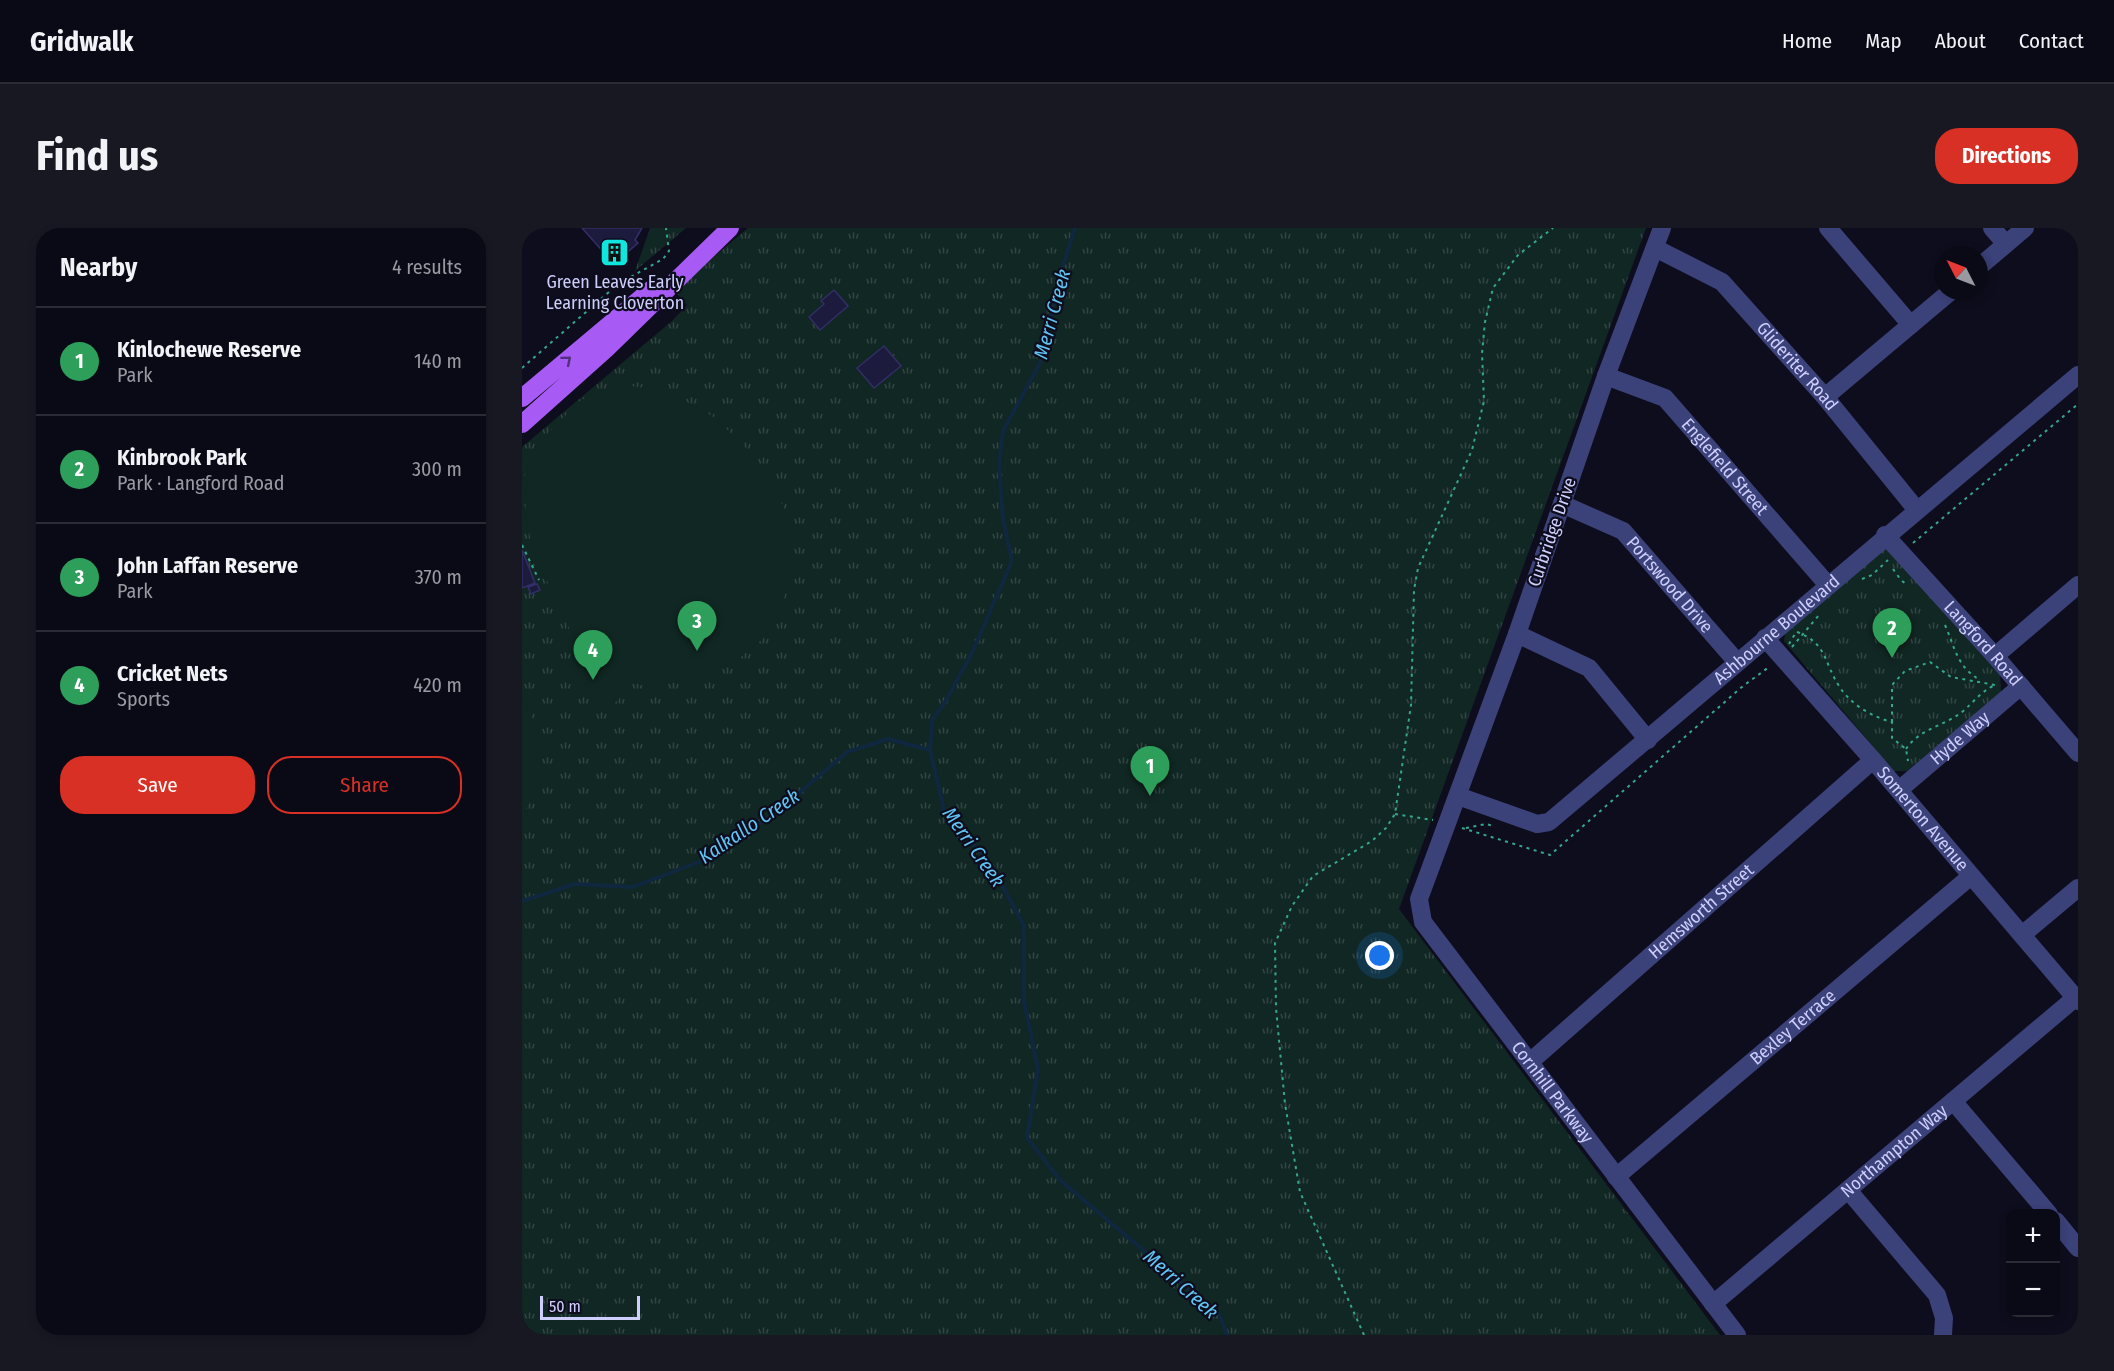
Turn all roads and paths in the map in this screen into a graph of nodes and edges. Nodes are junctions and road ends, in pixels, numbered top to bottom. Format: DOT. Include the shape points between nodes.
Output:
graph roads {
  1 [pos="666,228"];
  2 [pos="729,228"];
  3 [pos="1553,228"];
  4 [pos="1662,228"];
  5 [pos="1828,228"];
  6 [pos="1992,228"];
  7 [pos="2025,228"];
  8 [pos="2006,244"];
  9 [pos="1655,248"];
  10 [pos="1988,259"];
  11 [pos="1940,300"];
  12 [pos="1911,325"];
  13 [pos="522,368"];
  14 [pos="2078,375"];
  15 [pos="1606,376"];
  16 [pos="1825,397"];
  17 [pos="522,398"];
  18 [pos="2078,404"];
  19 [pos="522,424"];
  20 [pos="1562,504"];
  21 [pos="1917,509"];
  22 [pos="1885,535"];
  23 [pos="522,545"];
  24 [pos="1894,557"];
  25 [pos="539,580"];
  26 [pos="1827,584"];
  27 [pos="1908,585"];
  28 [pos="2078,585"];
  29 [pos="1943,622"];
  30 [pos="1517,634"];
  31 [pos="1765,638"];
  32 [pos="1995,656"];
  33 [pos="1737,662"];
  34 [pos="1980,680"];
  35 [pos="2021,686"];
  36 [pos="1892,722"];
  37 [pos="1648,740"];
  38 [pos="1906,748"];
  39 [pos="2078,753"];
  40 [pos="1873,760"];
  41 [pos="1919,774"];
  42 [pos="1899,790"];
  43 [pos="1458,796"];
  44 [pos="1395,814"];
  45 [pos="1444,831"];
  46 [pos="1971,876"];
  47 [pos="2078,888"];
  48 [pos="2022,935"];
  49 [pos="2076,999"];
  50 [pos="1530,1062"];
  51 [pos="1953,1101"];
  52 [pos="1616,1177"];
  53 [pos="1848,1190"];
  54 [pos="2045,1209"];
  55 [pos="2060,1227"];
  56 [pos="2078,1248"];
  57 [pos="1713,1304"];
  58 [pos="1364,1335"];
  59 [pos="1737,1335"];
  60 [pos="1943,1335"];
  1 -- 13 [label="path" via="669,251 663,259 618,284"];
  17 -- 2 [label="main road, one-way"];
  2 -- 19 [label="main road" via="606,349"];
  3 -- 44 [label="path" via="1518,255 1493,288 1482,353 1484,401 1472,450 1418,568 1411,705"];
  4 -- 9 [label="street, Curbridge Drive"];
  5 -- 12 [label="street"];
  6 -- 8 [label="street"];
  7 -- 8 [label="street"];
  8 -- 10 [label="street"];
  9 -- 15 [label="street, Curbridge Drive"];
  9 -- 16 [label="street, Glideriter Road" via="1722,282"];
  11 -- 12 [label="street"];
  12 -- 16 [label="street"];
  14 -- 21 [label="street, Ashbourne Boulevard"];
  15 -- 20 [label="street, Curbridge Drive"];
  15 -- 26 [label="street, Englefield Street" via="1665,398"];
  16 -- 21 [label="street, Glideriter Road"];
  18 -- 24 [label="path"];
  20 -- 30 [label="street, Curbridge Drive"];
  20 -- 33 [label="street, Portswood Drive" via="1623,531"];
  21 -- 22 [label="street, Ashbourne Boulevard"];
  22 -- 24 [label="street, Langford Road"];
  22 -- 24 [label="path"];
  22 -- 26 [label="street, Ashbourne Boulevard"];
  23 -- 25 [label="path"];
  24 -- 27 [label="path" via="1900,580"];
  24 -- 32 [label="street, Langford Road"];
  26 -- 31 [label="street, Ashbourne Boulevard"];
  28 -- 32 [label="street"];
  29 -- 34 [label="path" via="1958,661"];
  30 -- 37 [label="street" via="1589,668"];
  30 -- 43 [label="street, Curbridge Drive"];
  31 -- 33 [label="street, Ashbourne Boulevard"];
  31 -- 36 [label="path" via="1796,632 1805,635 1821,647 1839,687 1872,717"];
  31 -- 40 [label="street, Somerton Avenue"];
  32 -- 35 [label="street, Langford Road"];
  33 -- 37 [label="street, Ashbourne Boulevard"];
  34 -- 36 [label="path" via="1951,677 1930,662 1905,671 1892,685"];
  34 -- 38 [label="path" via="1995,685 1980,692 1961,713 1916,737"];
  35 -- 39 [label="street, Langford Road"];
  35 -- 41 [label="street, Hyde Way"];
  36 -- 38 [label="path" via="1892,738"];
  37 -- 43 [label="street, Ashbourne Boulevard" via="1549,822 1537,824"];
  38 -- 41 [label="path" via="1907,760"];
  40 -- 42 [label="street, Somerton Avenue"];
  40 -- 50 [label="street, Hemsworth Street"];
  41 -- 42 [label="street, Hyde Way"];
  42 -- 46 [label="street, Somerton Avenue"];
  43 -- 45 [label="street, Curbridge Drive"];
  44 -- 45 [label="path" via="1428,818"];
  44 -- 58 [label="path" via="1372,841 1313,876 1292,906 1275,944 1285,1104 1300,1192"];
  45 -- 50 [label="street, Cornhill Parkway" via="1419,899 1424,922"];
  46 -- 48 [label="street, Somerton Avenue"];
  46 -- 52 [label="street, Bexley Terrace"];
  47 -- 48 [label="street"];
  48 -- 49 [label="street, Somerton Avenue"];
  49 -- 51 [label="street, Northampton Way"];
  50 -- 52 [label="street, Cornhill Parkway"];
  51 -- 53 [label="street, Northampton Way"];
  51 -- 54 [label="street"];
  52 -- 57 [label="street, Cornhill Parkway"];
  53 -- 57 [label="street, Northampton Way"];
  53 -- 60 [label="street" via="1937,1295 1943,1311"];
  55 -- 56 [label="street"];
  57 -- 59 [label="street, Cornhill Parkway"];
}
